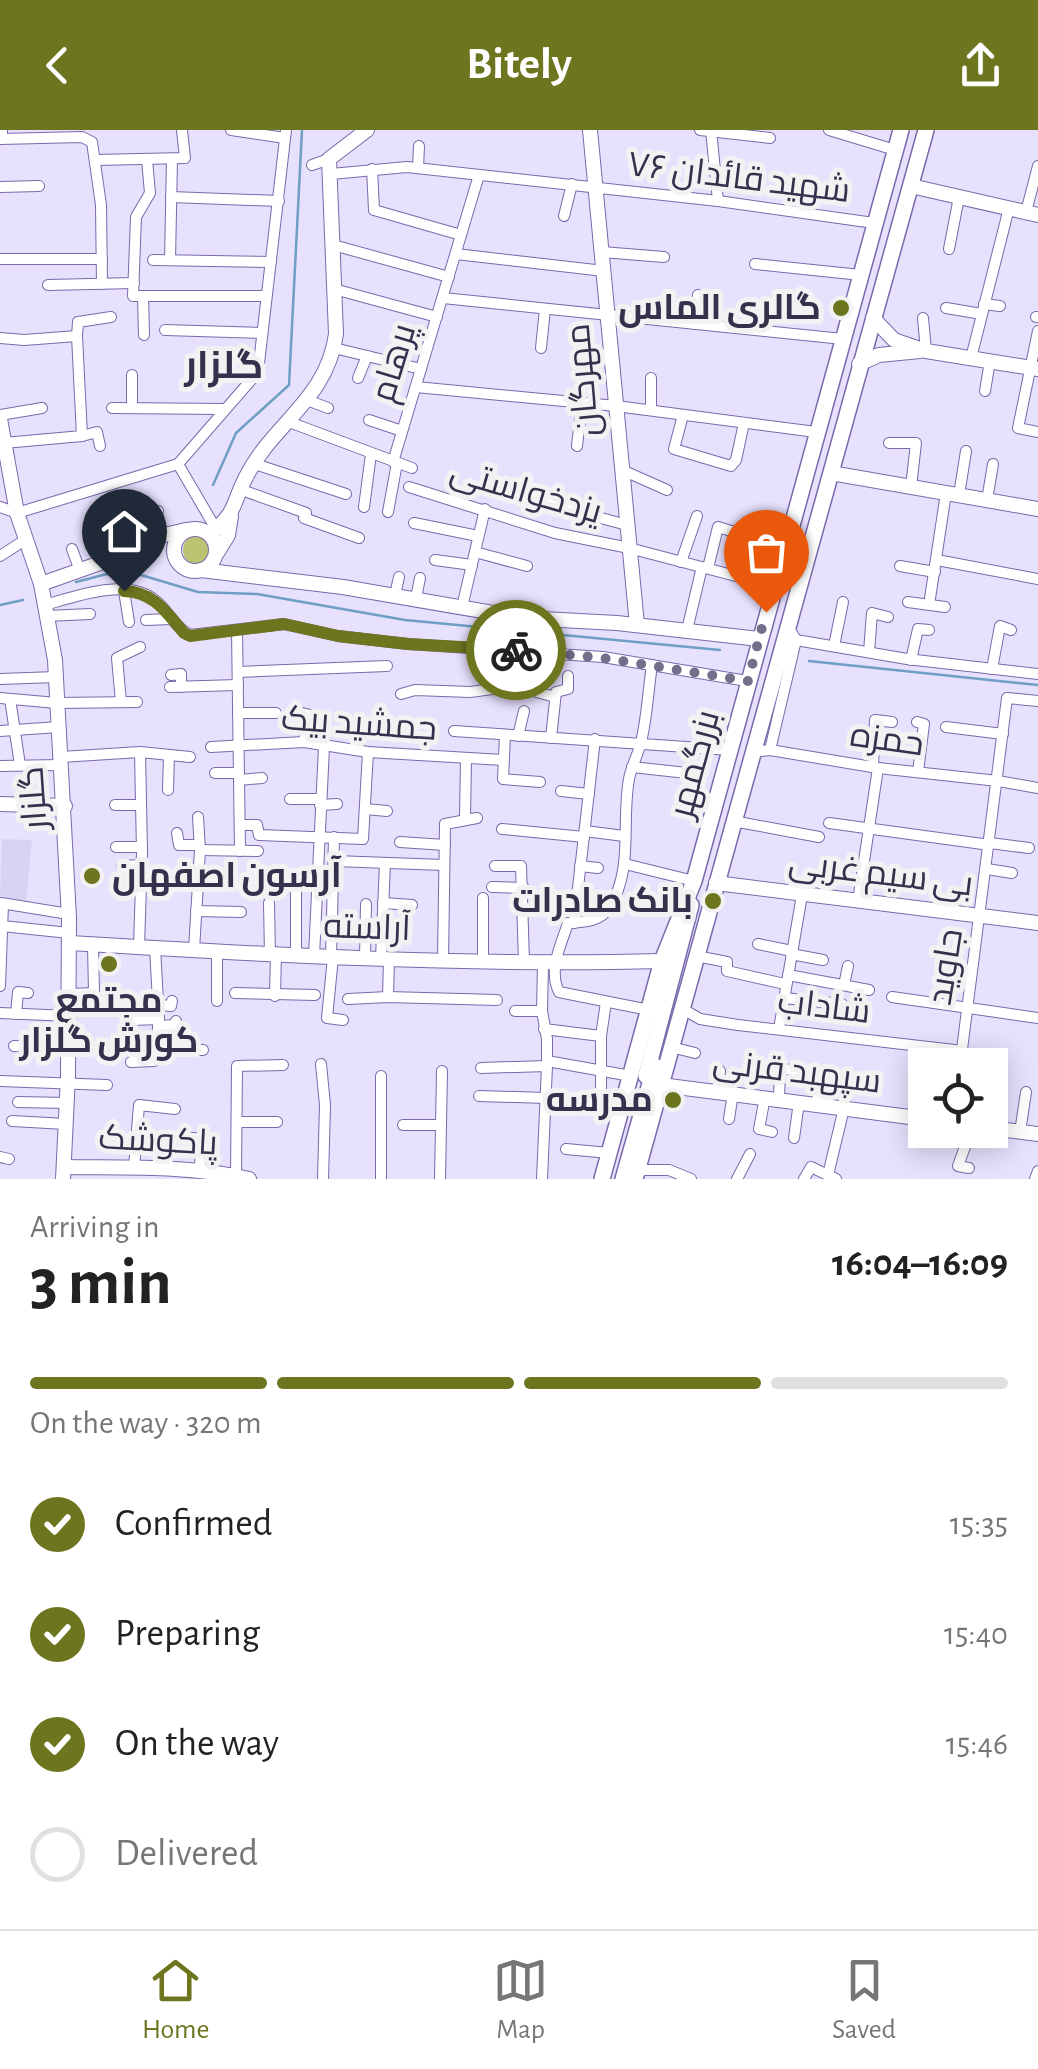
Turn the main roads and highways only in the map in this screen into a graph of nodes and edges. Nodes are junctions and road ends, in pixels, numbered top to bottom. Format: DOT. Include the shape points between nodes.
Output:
graph roads {
  1 [pos="901,130"];
  2 [pos="926,130"];
  3 [pos="694,881"];
  4 [pos="716,883"];
  5 [pos="628,1177"];
  6 [pos="602,1179"];
  1 -- 3 [label="main road, بزرگمهر"];
  2 -- 4 [label="main road, بزرگمهر" via="792,633"];
  3 -- 5 [label="main road"];
  3 -- 6 [label="main road, بزرگمهر" via="662,961"];
  4 -- 5 [label="main road, بزرگمهر" via="661,1085"];
  4 -- 5 [label="main road, بزرگمهر" via="696,923"];
}
